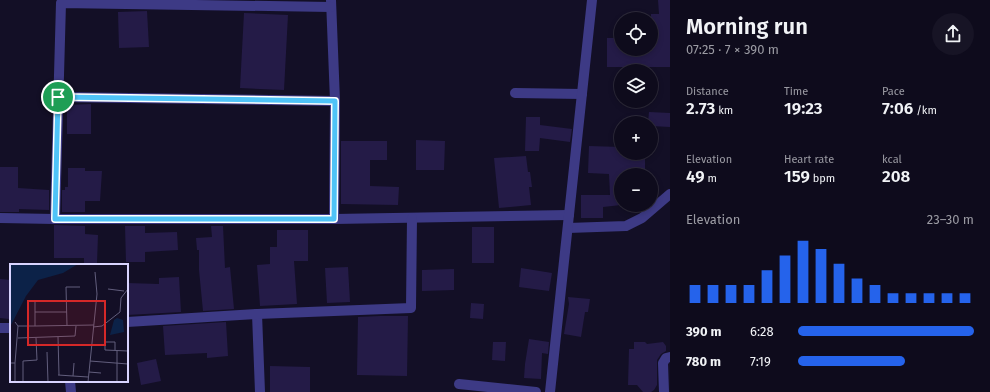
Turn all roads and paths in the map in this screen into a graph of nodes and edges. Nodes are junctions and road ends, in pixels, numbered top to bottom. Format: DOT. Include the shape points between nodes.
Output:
graph roads {
  1 [pos="592,0"];
  2 [pos="331,4"];
  3 [pos="514,93"];
  4 [pos="582,94"];
  5 [pos="58,97"];
  6 [pos="335,101"];
  7 [pos="670,194"];
  8 [pos="569,215"];
  9 [pos="0,218"];
  10 [pos="412,218"];
  11 [pos="55,219"];
  12 [pos="334,219"];
  13 [pos="568,228"];
  14 [pos="257,314"];
  15 [pos="128,322"];
  16 [pos="670,357"];
  17 [pos="70,382"];
  18 [pos="459,384"];
  19 [pos="71,392"];
  20 [pos="260,392"];
  21 [pos="536,392"];
  22 [pos="550,392"];
  23 [pos="664,392"];
  1 -- 4 [label="street"];
  2 -- 5 [label="street" via="60,3"];
  2 -- 6 [label="street"];
  3 -- 4 [label="street"];
  4 -- 8 [label="street"];
  5 -- 6 [label="street"];
  5 -- 11 [label="street"];
  6 -- 12 [label="street"];
  7 -- 13 [label="street" via="642,218 626,226"];
  8 -- 10 [label="street"];
  8 -- 13 [label="street"];
  9 -- 11 [label="street"];
  10 -- 12 [label="street"];
  10 -- 14 [label="street" via="411,308"];
  11 -- 12 [label="street"];
  13 -- 22 [label="street"];
  14 -- 15 [label="street"];
  14 -- 20 [label="street"];
  16 -- 23 [label="street" via="663,363"];
  17 -- 19 [label="street"];
  18 -- 21 [label="street"];
}
